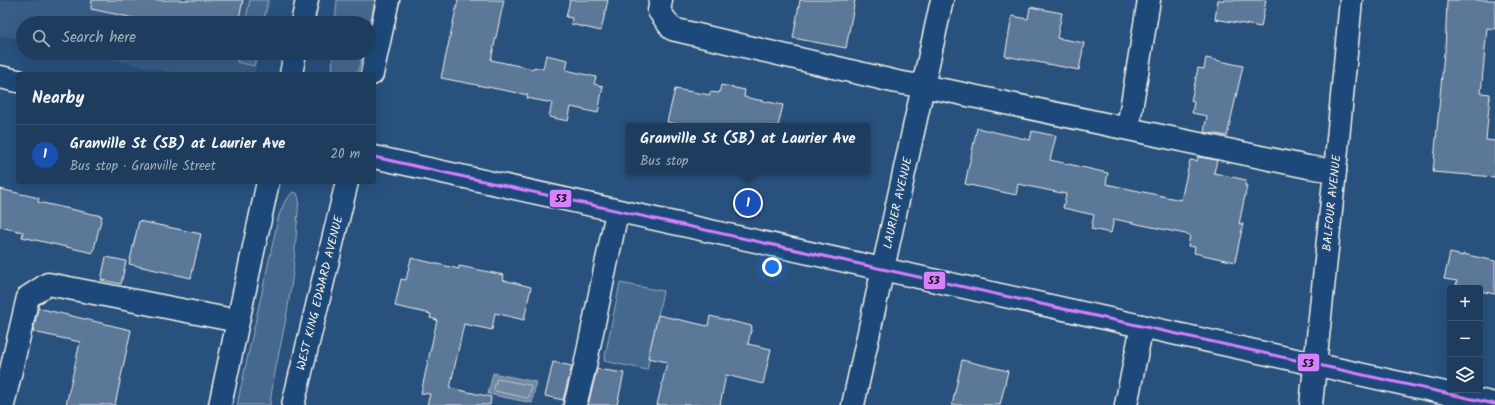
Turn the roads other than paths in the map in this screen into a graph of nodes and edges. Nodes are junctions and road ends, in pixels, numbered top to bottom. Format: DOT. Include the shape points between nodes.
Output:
graph roads {
  1 [pos="307,0"];
  2 [pos="388,0"];
  3 [pos="661,0"];
  4 [pos="942,0"];
  5 [pos="1148,0"];
  6 [pos="1351,0"];
  7 [pos="304,16"];
  8 [pos="376,56"];
  9 [pos="294,60"];
  10 [pos="375,60"];
  11 [pos="291,72"];
  12 [pos="372,72"];
  13 [pos="0,77"];
  14 [pos="16,81"];
  15 [pos="924,87"];
  16 [pos="1128,128"];
  17 [pos="376,158"];
  18 [pos="1335,171"];
  19 [pos="268,184"];
  20 [pos="347,184"];
  21 [pos="617,212"];
  22 [pos="883,269"];
  23 [pos="238,321"];
  24 [pos="1142,326"];
  25 [pos="1315,364"];
  26 [pos="1495,404"];
  27 [pos="3,405"];
  28 [pos="220,405"];
  29 [pos="293,405"];
  30 [pos="575,405"];
  31 [pos="853,405"];
  32 [pos="1126,405"];
  33 [pos="1311,405"];
  1 -- 7 [label="main road"];
  2 -- 8 [label="main road"];
  3 -- 15 [label="main road" via="659,11 672,29"];
  4 -- 15 [label="main road, LAURIER AVENUE"];
  5 -- 16 [label="main road"];
  6 -- 18 [label="main road, BALFOUR AVENUE"];
  9 -- 11 [label="main road"];
  10 -- 12 [label="main road"];
  13 -- 14 [label="main road"];
  15 -- 16 [label="main road"];
  15 -- 22 [label="main road, LAURIER AVENUE"];
  16 -- 18 [label="main road"];
  17 -- 21 [label="main road"];
  18 -- 25 [label="main road, BALFOUR AVENUE"];
  19 -- 23 [label="main road"];
  20 -- 29 [label="main road, WEST KING EDWARD AVENUE"];
  21 -- 22 [label="main road"];
  21 -- 30 [label="main road"];
  22 -- 24 [label="main road"];
  22 -- 31 [label="main road, LAURIER AVENUE"];
  23 -- 27 [label="main road" via="48,284 28,297"];
  23 -- 28 [label="main road"];
  24 -- 25 [label="main road"];
  24 -- 32 [label="main road"];
  25 -- 26 [label="main road"];
  25 -- 33 [label="main road, BALFOUR AVENUE"];
}
